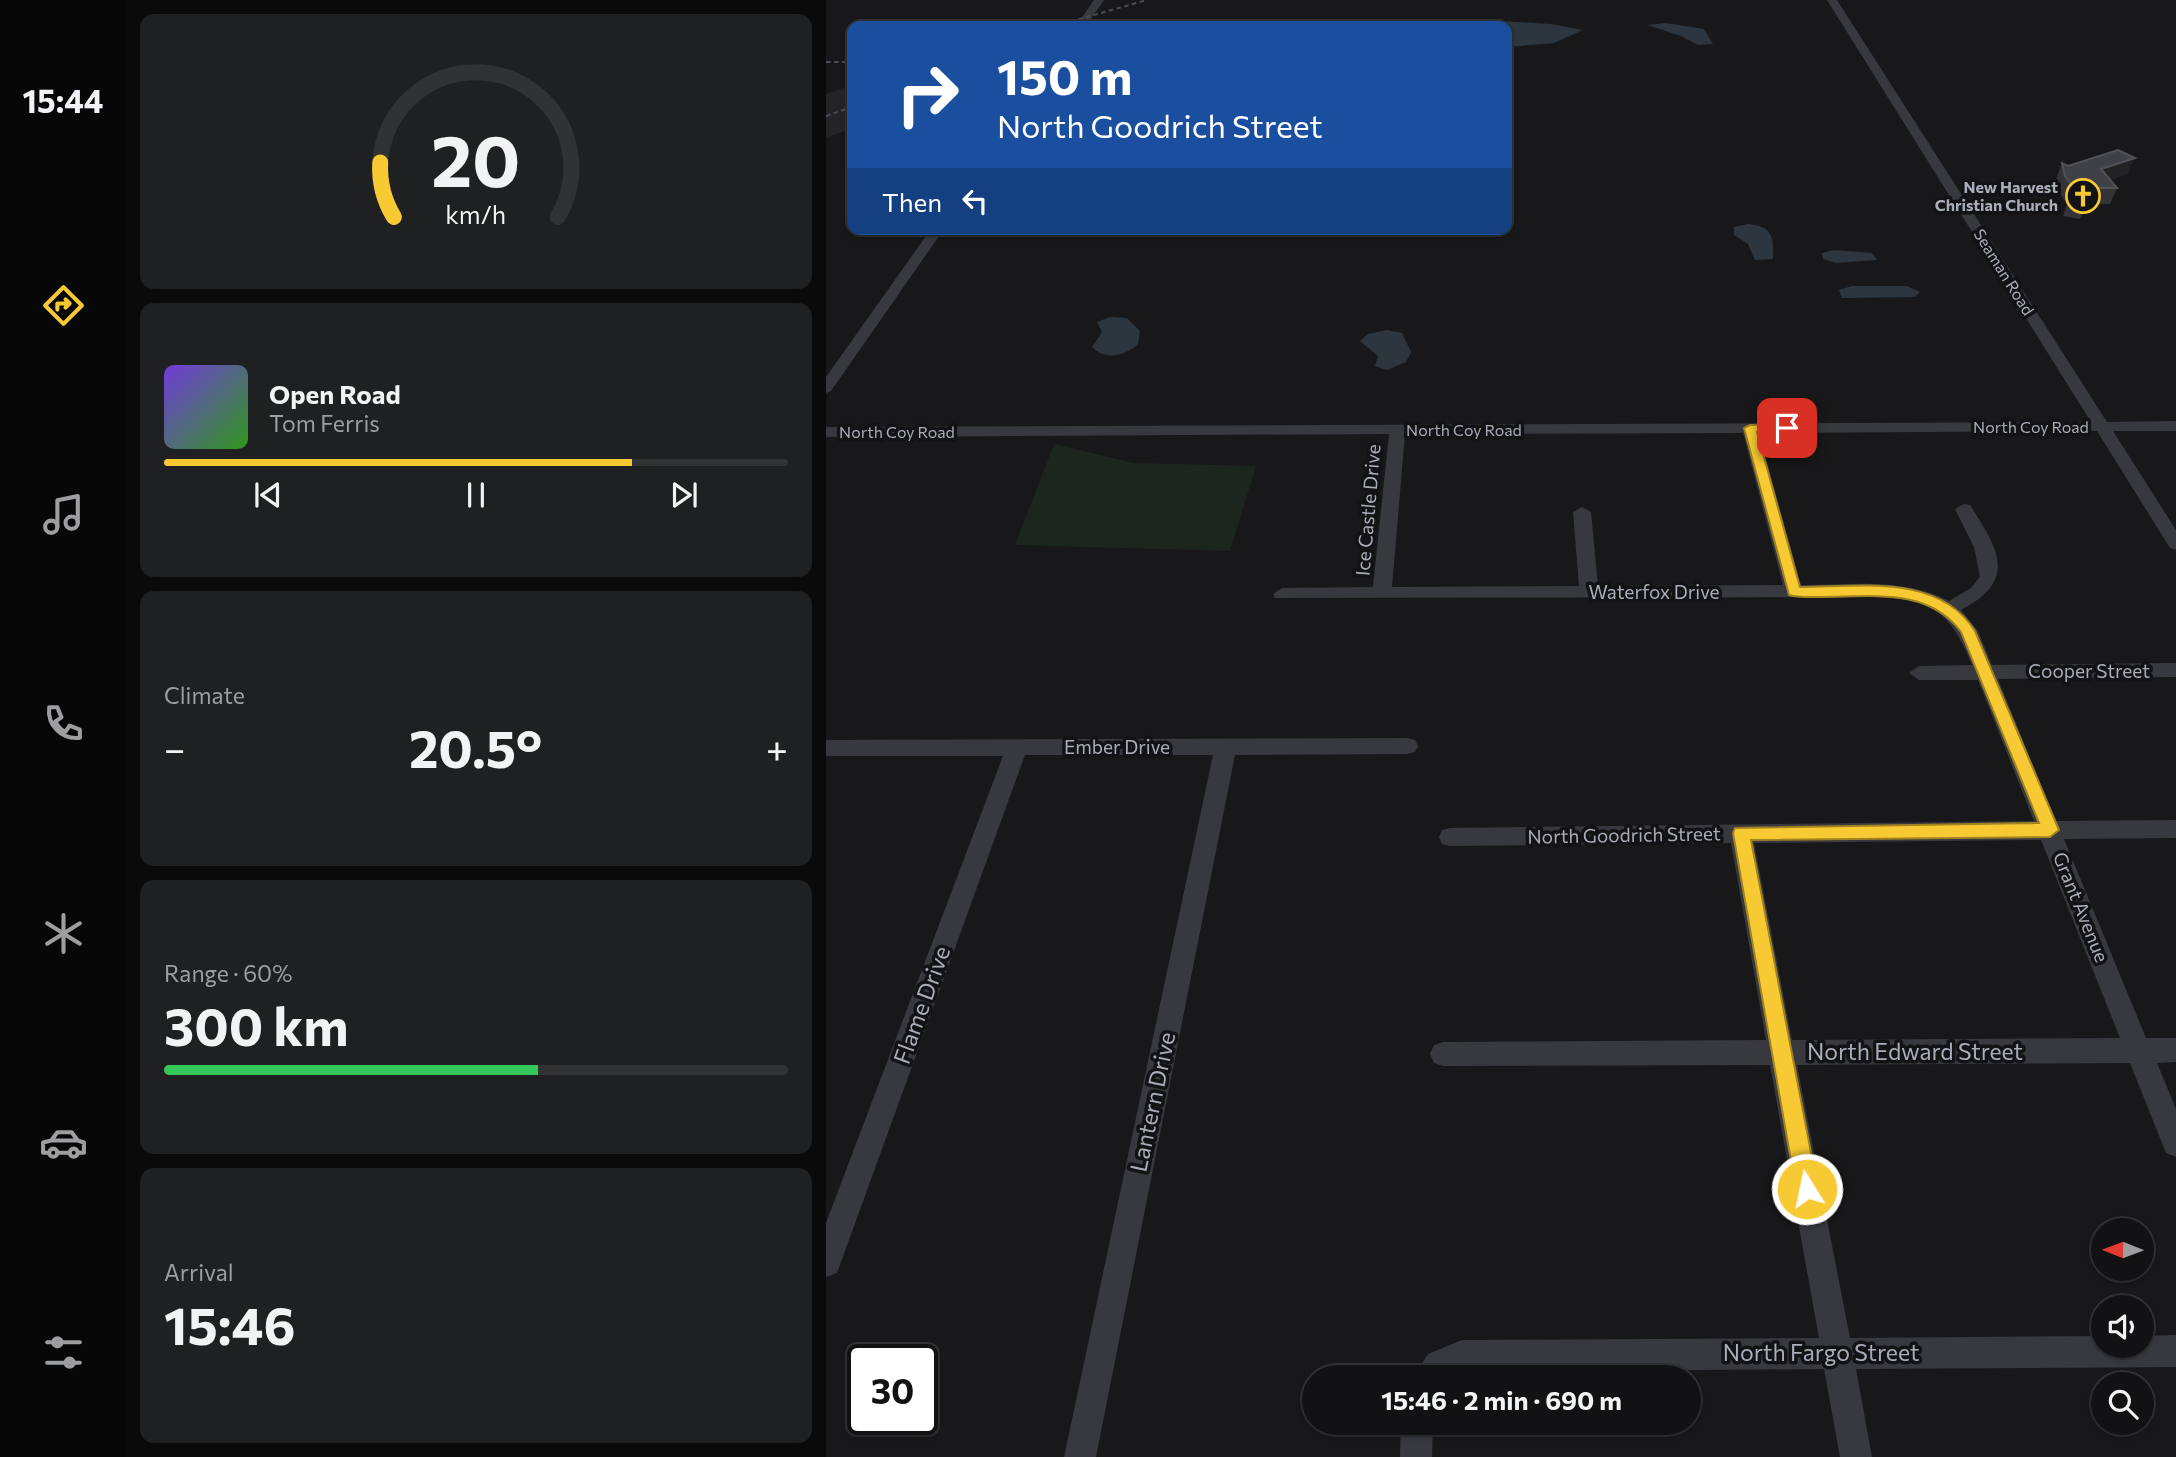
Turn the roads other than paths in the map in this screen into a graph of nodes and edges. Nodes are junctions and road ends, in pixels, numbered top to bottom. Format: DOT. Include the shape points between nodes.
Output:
graph roads {
  1 [pos="1099,0"];
  2 [pos="1832,0"];
  3 [pos="1084,21"];
  4 [pos="934,235"];
  5 [pos="826,388"];
  6 [pos="2176,426"];
  7 [pos="2103,427"];
  8 [pos="1750,428"];
  9 [pos="1397,430"];
  10 [pos="826,432"];
  11 [pos="1964,509"];
  12 [pos="1582,512"];
  13 [pos="2176,544"];
  14 [pos="1589,592"];
  15 [pos="1794,592"];
  16 [pos="1382,593"];
  17 [pos="1282,594"];
  18 [pos="1949,609"];
  19 [pos="2176,670"];
  20 [pos="1985,672"];
  21 [pos="1919,673"];
  22 [pos="1407,746"];
  23 [pos="1017,747"];
  24 [pos="1226,747"];
  25 [pos="826,748"];
  26 [pos="2176,829"];
  27 [pos="2050,830"];
  28 [pos="1741,833"];
  29 [pos="1450,837"];
  30 [pos="2176,1050"];
  31 [pos="2139,1051"];
  32 [pos="1782,1053"];
  33 [pos="1443,1054"];
  34 [pos="2176,1143"];
  35 [pos="826,1262"];
  36 [pos="2176,1351"];
  37 [pos="1836,1353"];
  38 [pos="1439,1365"];
  39 [pos="1417,1435"];
  40 [pos="1080,1457"];
  41 [pos="1416,1457"];
  42 [pos="1856,1457"];
  1 -- 3 [label="street"];
  2 -- 7 [label="street, Seaman Road"];
  4 -- 5 [label="street"];
  6 -- 7 [label="street, North Coy Road"];
  7 -- 8 [label="street, North Coy Road"];
  7 -- 13 [label="street, Seaman Road"];
  8 -- 9 [label="street, North Coy Road"];
  8 -- 15 [label="street"];
  9 -- 10 [label="street, North Coy Road"];
  9 -- 16 [label="street, Ice Castle Drive"];
  11 -- 18 [label="street" via="1989,562 1989,578"];
  12 -- 14 [label="street"];
  14 -- 15 [label="street, Waterfox Drive"];
  14 -- 16 [label="street, Waterfox Drive"];
  15 -- 18 [label="street, Waterfox Drive" via="1906,592"];
  16 -- 17 [label="street, Waterfox Drive"];
  18 -- 20 [label="street" via="1968,631"];
  19 -- 20 [label="street, Cooper Street"];
  20 -- 21 [label="street, Cooper Street"];
  20 -- 27 [label="street, Grant Avenue"];
  22 -- 24 [label="street, Ember Drive"];
  23 -- 24 [label="street, Ember Drive"];
  23 -- 25 [label="street, Ember Drive"];
  23 -- 35 [label="street, Flame Drive"];
  24 -- 40 [label="street, Lantern Drive"];
  26 -- 27 [label="street, North Goodrich Street"];
  27 -- 28 [label="street, North Goodrich Street"];
  27 -- 31 [label="street, Grant Avenue"];
  28 -- 29 [label="street, North Goodrich Street"];
  28 -- 32 [label="street"];
  30 -- 31 [label="street, North Edward Street"];
  31 -- 32 [label="street, North Edward Street"];
  31 -- 34 [label="street, Grant Avenue"];
  32 -- 33 [label="street, North Edward Street"];
  32 -- 37 [label="street"];
  36 -- 37 [label="street, North Fargo Street"];
  37 -- 38 [label="street, North Fargo Street" via="1462,1356"];
  37 -- 42 [label="street"];
  39 -- 41 [label="street"];
}
